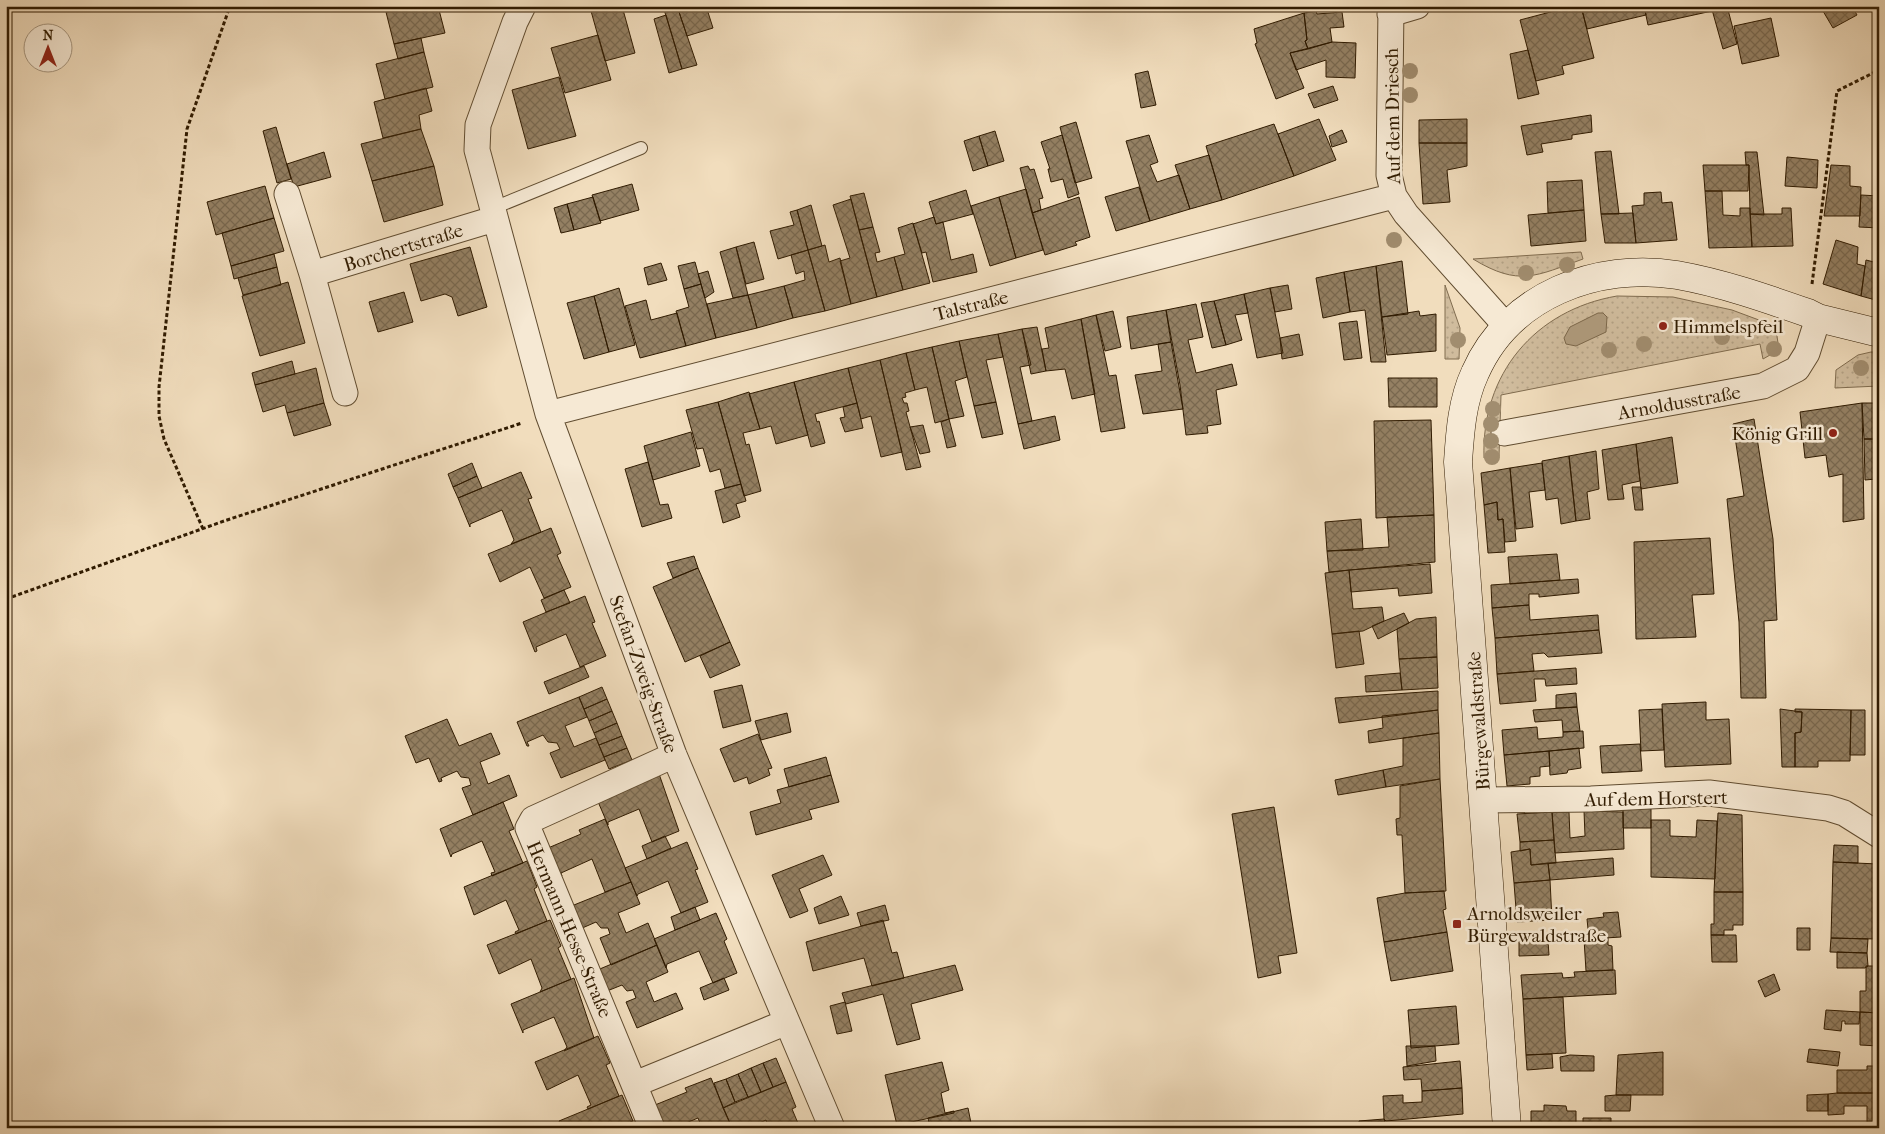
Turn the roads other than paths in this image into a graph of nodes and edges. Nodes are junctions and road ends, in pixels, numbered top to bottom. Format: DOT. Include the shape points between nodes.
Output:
graph roads {
  1 [pos="523,6"];
  2 [pos="1417,6"];
  3 [pos="1391,10"];
  4 [pos="642,148"];
  5 [pos="287,194"];
  6 [pos="1394,196"];
  7 [pos="493,214"];
  8 [pos="312,274"];
  9 [pos="1813,315"];
  10 [pos="1506,326"];
  11 [pos="1879,333"];
  12 [pos="345,393"];
  13 [pos="548,414"];
  14 [pos="1504,433"];
  15 [pos="674,755"];
  16 [pos="1484,800"];
  17 [pos="1879,835"];
  18 [pos="787,1022"];
  19 [pos="635,1084"];
  20 [pos="652,1128"];
  21 [pos="832,1128"];
  22 [pos="1507,1128"];
  1 -- 7 [label="street, Stefan-Zweig-Straße" via="478,124 477,150"];
  2 -- 3 [label="street, Auf dem Driesch"];
  3 -- 6 [label="street, Auf dem Driesch" via="1389,175"];
  4 -- 7 [label="lane"];
  5 -- 8 [label="street"];
  6 -- 10 [label="street, Auf dem Driesch" via="1406,214"];
  6 -- 13 [label="street, Talstraße"];
  7 -- 8 [label="street, Borchertstraße"];
  7 -- 13 [label="street, Stefan-Zweig-Straße"];
  8 -- 12 [label="street"];
  9 -- 10 [label="main road" via="1740,290 1676,275 1614,272 1559,288"];
  9 -- 11 [label="main road"];
  9 -- 14 [label="street, Arnoldusstraße" via="1807,353 1796,369 1762,386"];
  10 -- 16 [label="main road, Bürgewaldstraße" via="1486,352 1475,374 1461,421 1458,462"];
  13 -- 15 [label="street, Stefan-Zweig-Straße"];
  15 -- 18 [label="street, Stefan-Zweig-Straße"];
  15 -- 19 [label="street, Hermann-Hesse-Straße" via="533,819 528,828"];
  16 -- 17 [label="street, Auf dem Horstert" via="1709,793 1828,808"];
  16 -- 22 [label="main road, Bürgewaldstraße"];
  18 -- 19 [label="street"];
  18 -- 21 [label="street, Stefan-Zweig-Straße"];
  19 -- 20 [label="street, Hermann-Hesse-Straße"];
}
